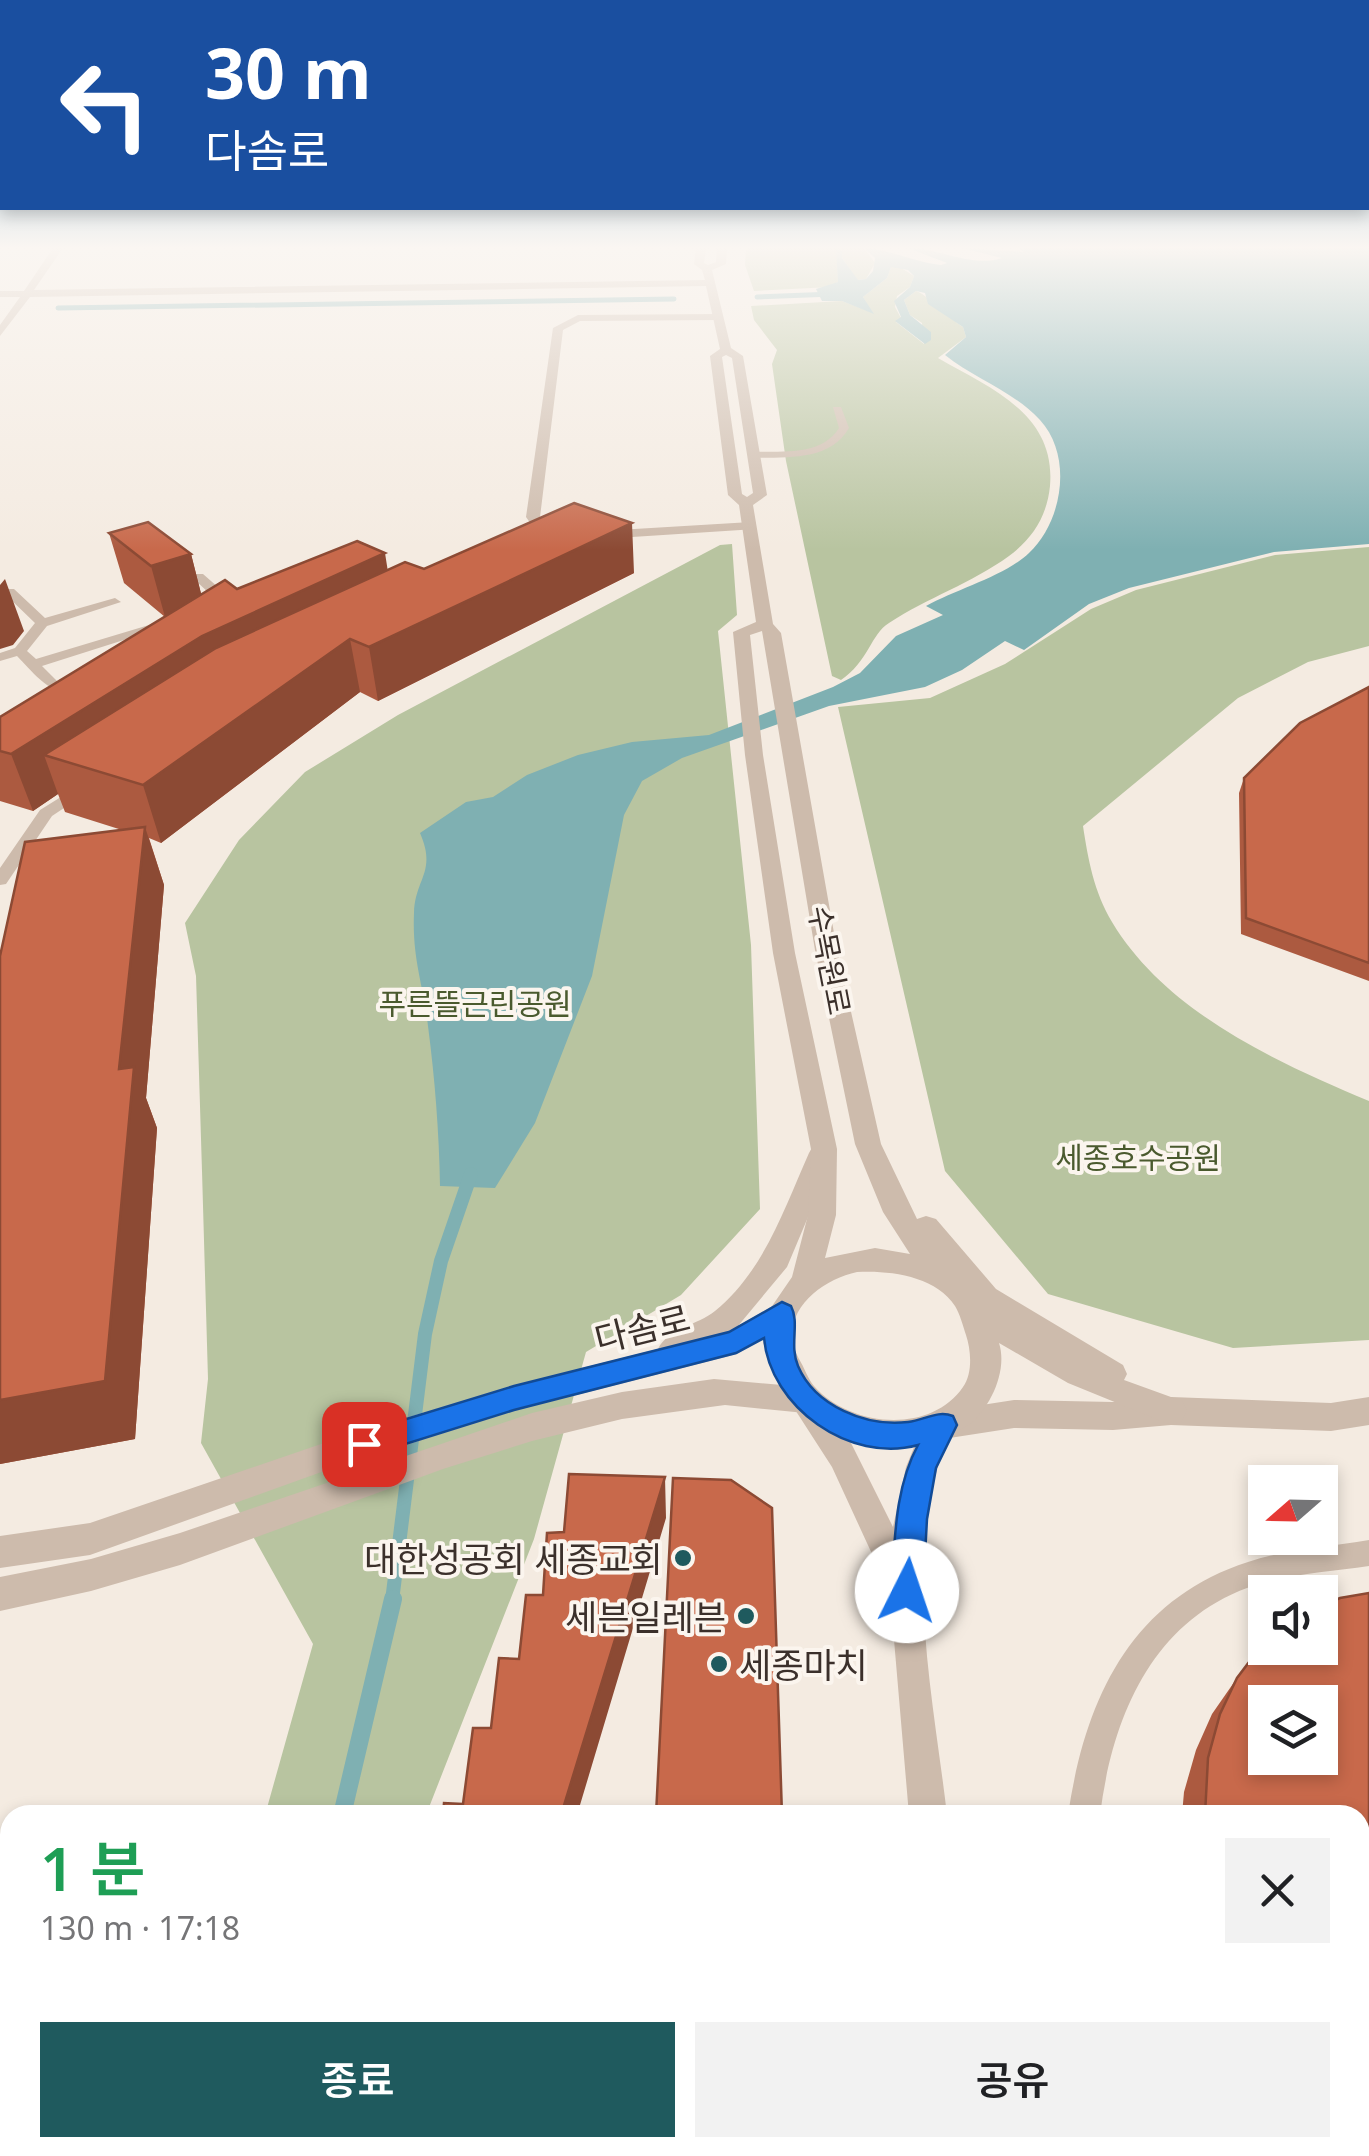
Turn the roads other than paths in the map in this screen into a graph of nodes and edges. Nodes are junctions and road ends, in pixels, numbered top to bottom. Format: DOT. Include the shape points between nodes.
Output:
graph roads {
  1 [pos="555,349"];
  2 [pos="726,350"];
  3 [pos="837,409"];
  4 [pos="754,455"];
  5 [pos="746,504"];
  6 [pos="751,526"];
  7 [pos="199,576"];
  8 [pos="10,592"];
  9 [pos="115,602"];
  10 [pos="212,610"];
  11 [pos="240,617"];
  12 [pos="42,622"];
  13 [pos="176,622"];
  14 [pos="764,624"];
  15 [pos="222,626"];
  16 [pos="20,651"];
  17 [pos="0,657"];
  18 [pos="32,665"];
  19 [pos="61,707"];
  20 [pos="94,781"];
  21 [pos="0,880"];
  22 [pos="868,1144"];
  23 [pos="824,1149"];
  24 [pos="944,1280"];
  25 [pos="804,1283"];
  26 [pos="968,1301"];
  27 [pos="782,1313"];
  28 [pos="638,1369"];
  29 [pos="805,1400"];
  30 [pos="1171,1411"];
  31 [pos="1369,1412"];
  32 [pos="943,1425"];
  33 [pos="0,1552"];
  34 [pos="1369,1554"];
  35 [pos="907,1591"];
  36 [pos="0,1594"];
  37 [pos="927,1805"];
  38 [pos="1085,1805"];
  1 -- 6 [label="street" via="533,517 540,527 579,536"];
  2 -- 4 [label="street, 수목원로" via="737,356"];
  2 -- 5 [label="street, 수목원로" via="716,356 735,495"];
  3 -- 4 [label="lane" via="844,428 832,442"];
  4 -- 5 [label="street, 수목원로" via="760,495"];
  5 -- 6 [label="street, 수목원로"];
  6 -- 14 [label="street, 수목원로"];
  7 -- 10 [label="lane" via="230,605"];
  8 -- 12 [label="lane"];
  9 -- 12 [label="lane"];
  11 -- 15 [label="lane"];
  12 -- 16 [label="lane"];
  13 -- 18 [label="lane"];
  14 -- 22 [label="street, 수목원로" via="773,633 826,950"];
  14 -- 23 [label="street, 수목원로" via="741,632 754,755 784,953"];
  16 -- 17 [label="lane"];
  16 -- 18 [label="lane"];
  18 -- 19 [label="lane" via="53,685 91,690"];
  20 -- 21 [label="lane" via="46,813"];
  22 -- 24 [label="street, 수목원로" via="897,1212"];
  22 -- 30 [label="street" via="934,1238 986,1297"];
  23 -- 25 [label="street, 수목원로" via="822,1215"];
  23 -- 28 [label="street" via="777,1259 725,1320"];
  24 -- 25 [label="street, 다솜로" via="884,1259 852,1260"];
  24 -- 26 [label="street, 다솜로"];
  25 -- 27 [label="street, 다솜로"];
  26 -- 30 [label="street, 다솜로" via="997,1328 1056,1363"];
  26 -- 32 [label="street, 다솜로" via="984,1327 990,1355 985,1382 968,1407"];
  27 -- 28 [label="street, 다솜로" via="736,1342"];
  27 -- 29 [label="street" via="777,1342"];
  28 -- 33 [label="street, 다솜로" via="514,1398 327,1456 90,1539"];
  29 -- 32 [label="street, 다솜로" via="834,1421 870,1434 909,1435"];
  29 -- 35 [label="street" via="843,1457"];
  29 -- 36 [label="street, 다솜로" via="717,1392 564,1417 116,1569"];
  30 -- 31 [label="street, 다솜로" via="1331,1417"];
  30 -- 32 [label="street, 다솜로" via="1014,1414"];
  32 -- 35 [label="street" via="921,1467"];
  34 -- 38 [label="lane" via="1248,1574 1171,1617 1140,1651 1106,1712 1088,1768"];
  35 -- 37 [label="street"];
}
